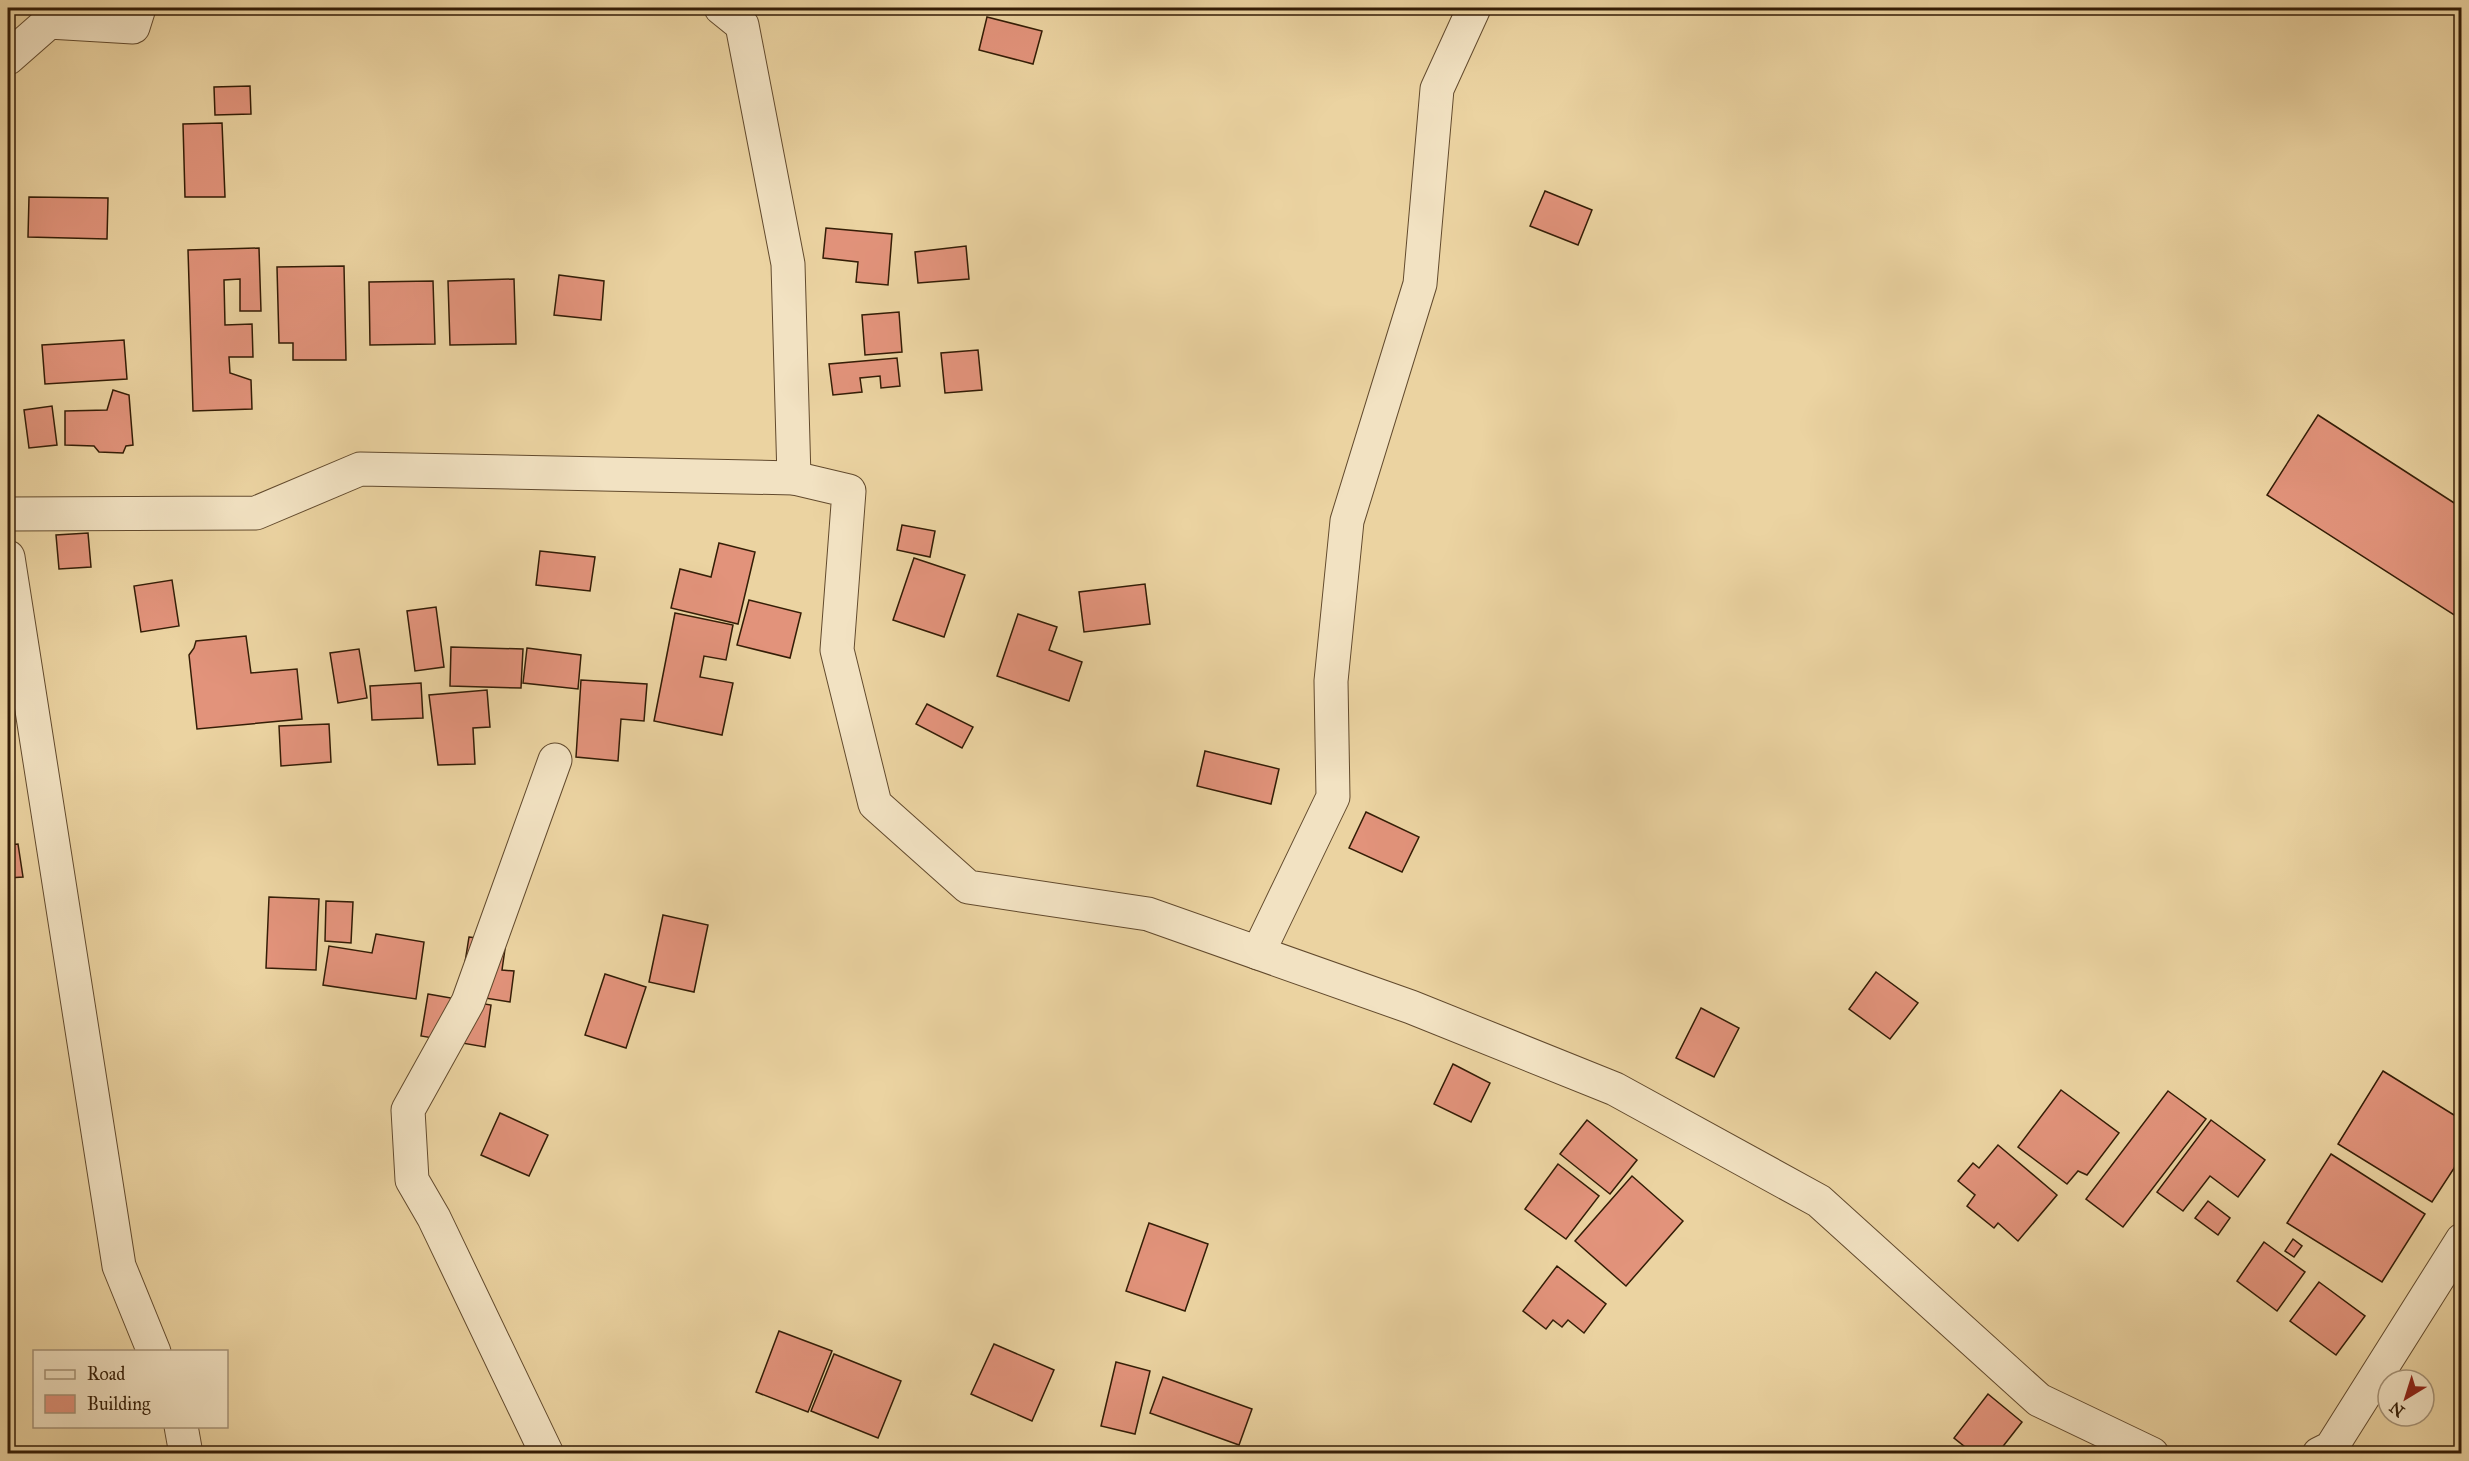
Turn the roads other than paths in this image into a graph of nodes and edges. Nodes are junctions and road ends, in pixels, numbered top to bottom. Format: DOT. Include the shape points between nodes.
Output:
graph roads {
  1 [pos="140,8"];
  2 [pos="721,8"];
  3 [pos="1474,8"];
  4 [pos="8,58"];
  5 [pos="794,478"];
  6 [pos="8,514"];
  7 [pos="8,557"];
  8 [pos="555,760"];
  9 [pos="1258,953"];
  10 [pos="2462,1240"];
  11 [pos="153,1350"];
  12 [pos="181,1428"];
  13 [pos="186,1454"];
  14 [pos="547,1454"];
  15 [pos="2151,1454"];
  16 [pos="2319,1454"];
  1 -- 4 [label="street" via="133,27 48,22"];
  2 -- 5 [label="street" via="741,24 789,264"];
  3 -- 9 [label="street" via="1437,89 1420,284 1347,521 1331,681 1333,797"];
  5 -- 6 [label="street" via="360,469 256,513"];
  5 -- 9 [label="street" via="849,491 837,650 875,804 968,887 1148,914"];
  7 -- 11 [label="street" via="119,1266"];
  8 -- 14 [label="street" via="468,1002 408,1110 412,1180"];
  9 -- 15 [label="street" via="1410,1007 1615,1089 1819,1201 2039,1400"];
  10 -- 16 [label="street" via="2331,1448"];
  12 -- 13 [label="street"];
}
